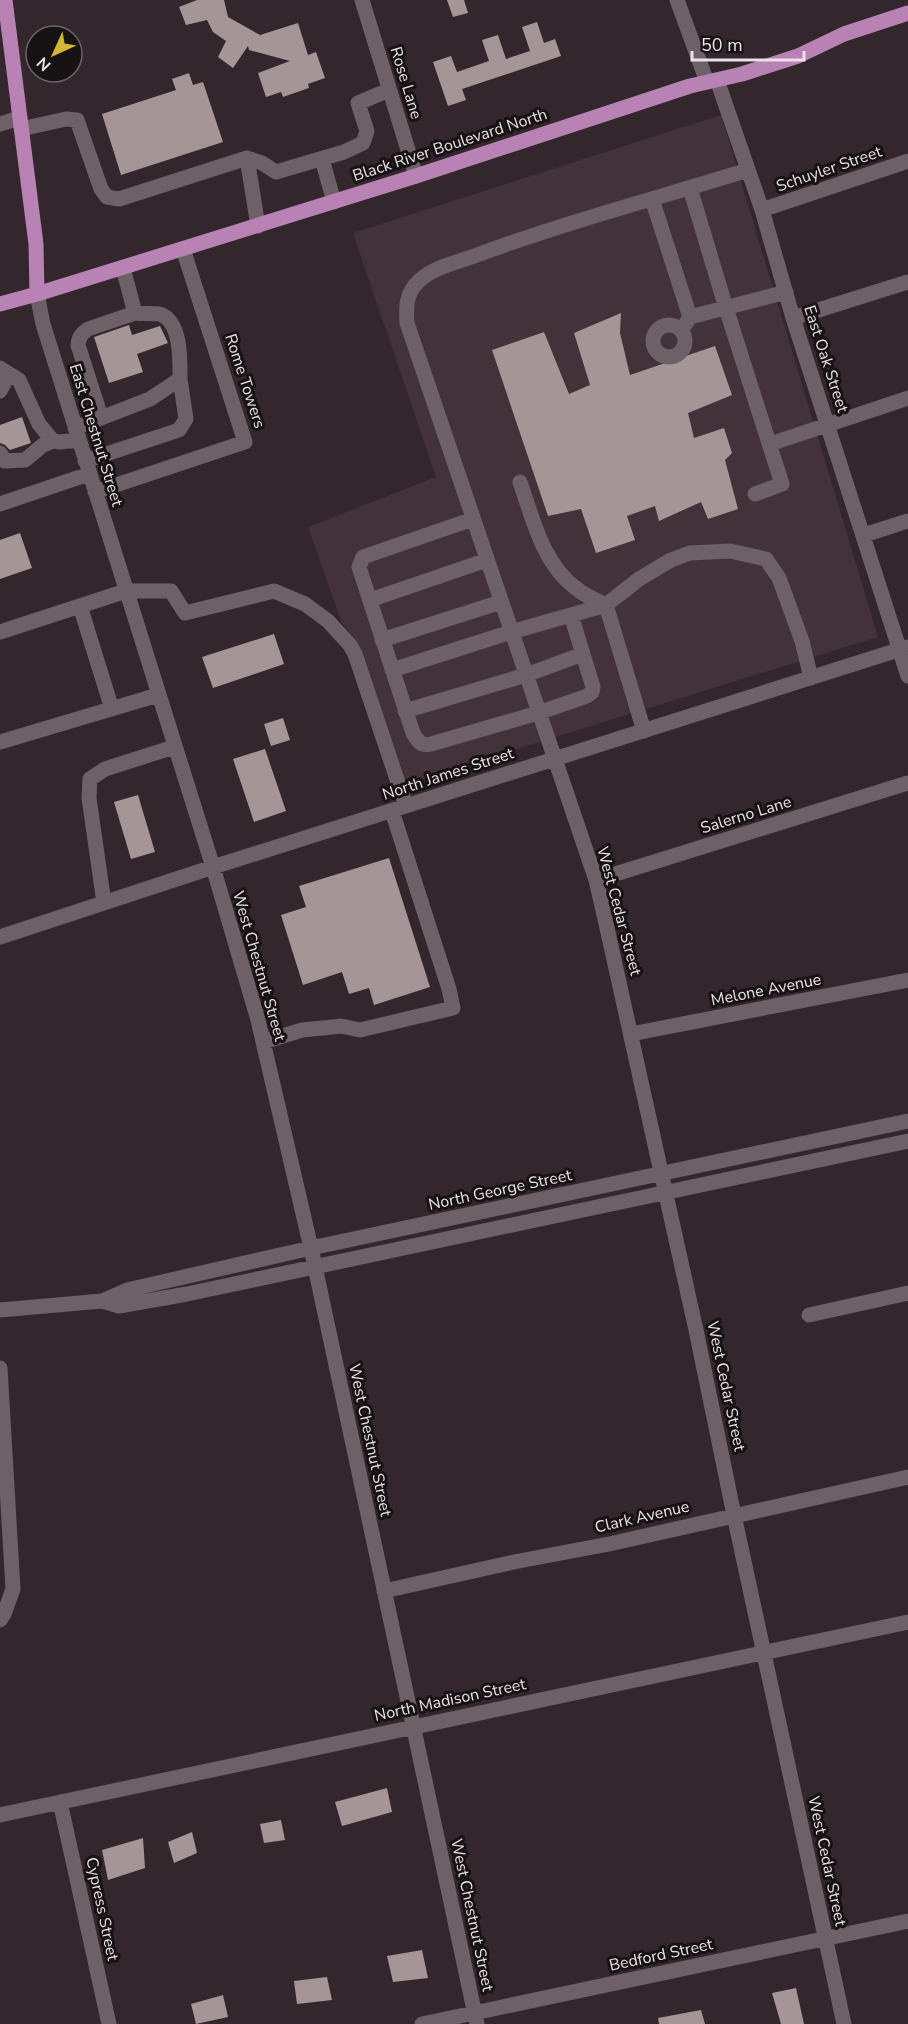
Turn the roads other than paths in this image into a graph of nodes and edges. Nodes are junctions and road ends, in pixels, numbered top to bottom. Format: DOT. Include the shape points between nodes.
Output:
graph roads {
  1 [pos="362,0"];
  2 [pos="677,0"];
  3 [pos="3,4"];
  4 [pos="908,13"];
  5 [pos="712,81"];
  6 [pos="389,90"];
  7 [pos="20,123"];
  8 [pos="0,124"];
  9 [pos="247,158"];
  10 [pos="322,159"];
  11 [pos="908,161"];
  12 [pos="748,170"];
  13 [pos="416,176"];
  14 [pos="690,188"];
  15 [pos="652,199"];
  16 [pos="334,202"];
  17 [pos="762,210"];
  18 [pos="258,226"];
  19 [pos="183,249"];
  20 [pos="123,268"];
  21 [pos="908,282"];
  22 [pos="786,292"];
  23 [pos="37,294"];
  24 [pos="0,304"];
  25 [pos="726,308"];
  26 [pos="135,314"];
  27 [pos="690,317"];
  28 [pos="793,318"];
  29 [pos="681,331"];
  30 [pos="5,371"];
  31 [pos="180,379"];
  32 [pos="0,391"];
  33 [pos="908,398"];
  34 [pos="101,417"];
  35 [pos="827,424"];
  36 [pos="77,434"];
  37 [pos="53,441"];
  38 [pos="770,444"];
  39 [pos="0,453"];
  40 [pos="87,467"];
  41 [pos="520,482"];
  42 [pos="95,492"];
  43 [pos="755,494"];
  44 [pos="0,504"];
  45 [pos="473,519"];
  46 [pos="908,520"];
  47 [pos="864,535"];
  48 [pos="487,561"];
  49 [pos="126,591"];
  50 [pos="370,600"];
  51 [pos="501,602"];
  52 [pos="606,605"];
  53 [pos="80,606"];
  54 [pos="571,615"];
  55 [pos="0,632"];
  56 [pos="511,632"];
  57 [pos="382,640"];
  58 [pos="904,649"];
  59 [pos="583,654"];
  60 [pos="392,670"];
  61 [pos="526,675"];
  62 [pos="908,676"];
  63 [pos="811,678"];
  64 [pos="158,695"];
  65 [pos="112,709"];
  66 [pos="405,711"];
  67 [pos="538,713"];
  68 [pos="644,731"];
  69 [pos="0,742"];
  70 [pos="174,747"];
  71 [pos="554,759"];
  72 [pos="908,783"];
  73 [pos="399,808"];
  74 [pos="213,867"];
  75 [pos="596,880"];
  76 [pos="104,903"];
  77 [pos="0,937"];
  78 [pos="908,980"];
  79 [pos="631,1034"];
  80 [pos="263,1042"];
  81 [pos="908,1121"];
  82 [pos="908,1140"];
  83 [pos="662,1174"];
  84 [pos="665,1192"];
  85 [pos="311,1248"];
  86 [pos="315,1267"];
  87 [pos="908,1293"];
  88 [pos="102,1301"];
  89 [pos="0,1310"];
  90 [pos="809,1315"];
  91 [pos="0,1368"];
  92 [pos="908,1477"];
  93 [pos="734,1515"];
  94 [pos="384,1591"];
  95 [pos="0,1620"];
  96 [pos="908,1622"];
  97 [pos="764,1652"];
  98 [pos="412,1726"];
  99 [pos="60,1803"];
  100 [pos="0,1815"];
  101 [pos="908,1921"];
  102 [pos="825,1939"];
  103 [pos="476,2018"];
  104 [pos="109,2024"];
  105 [pos="422,2024"];
  106 [pos="844,2024"];
  1 -- 6 [label="street, Rose Lane"];
  2 -- 5 [label="street, East Oak Street"];
  3 -- 7 [label="main road, East Chestnut Street"];
  4 -- 5 [label="main road, Black River Boulevard North" via="844,34 798,56"];
  5 -- 12 [label="street, East Oak Street"];
  5 -- 13 [label="main road, Black River Boulevard North"];
  6 -- 10 [label="street" via="358,103 367,131 363,143"];
  6 -- 13 [label="street, Rose Lane"];
  7 -- 8 [label="street"];
  7 -- 9 [label="street" via="77,120 101,189 107,197 119,199"];
  7 -- 23 [label="main road, East Chestnut Street" via="36,244"];
  9 -- 10 [label="street" via="276,172"];
  9 -- 18 [label="street"];
  10 -- 16 [label="street"];
  11 -- 17 [label="street, Schuyler Street"];
  12 -- 14 [label="street, West Cedar Street"];
  12 -- 17 [label="street, East Oak Street"];
  13 -- 16 [label="main road, Black River Boulevard North"];
  14 -- 15 [label="street, West Cedar Street"];
  14 -- 25 [label="street"];
  15 -- 27 [label="street"];
  15 -- 45 [label="street, West Cedar Street" via="516,241 427,274 411,291 406,303 407,322"];
  16 -- 18 [label="main road, Black River Boulevard North"];
  17 -- 22 [label="street, East Oak Street"];
  18 -- 19 [label="main road, Black River Boulevard North"];
  19 -- 20 [label="main road, Black River Boulevard North"];
  19 -- 42 [label="street, Rome Towers" via="245,442"];
  20 -- 23 [label="main road, Black River Boulevard North"];
  20 -- 26 [label="street"];
  21 -- 28 [label="street"];
  22 -- 25 [label="street"];
  22 -- 28 [label="street, East Oak Street"];
  23 -- 24 [label="main road, Black River Boulevard North"];
  23 -- 36 [label="street, East Chestnut Street"];
  25 -- 27 [label="street"];
  25 -- 38 [label="street"];
  26 -- 31 [label="street" via="159,314 172,325 177,338"];
  26 -- 34 [label="street" via="88,329 79,339"];
  27 -- 29 [label="street"];
  28 -- 35 [label="street, East Oak Street"];
  30 -- 32 [label="street"];
  30 -- 37 [label="street" via="19,380 39,424"];
  31 -- 34 [label="street" via="150,399"];
  31 -- 40 [label="street" via="186,419 179,429"];
  33 -- 35 [label="street"];
  34 -- 36 [label="street"];
  35 -- 38 [label="street"];
  35 -- 47 [label="street, East Oak Street"];
  36 -- 37 [label="street"];
  36 -- 40 [label="street, East Chestnut Street"];
  37 -- 39 [label="street" via="25,460 5,461"];
  38 -- 43 [label="street" via="782,484"];
  40 -- 42 [label="street, East Chestnut Street"];
  40 -- 44 [label="street"];
  41 -- 52 [label="street" via="556,569 577,589"];
  42 -- 49 [label="street, East Chestnut Street"];
  45 -- 48 [label="street, West Cedar Street"];
  45 -- 50 [label="street" via="363,557 359,567"];
  46 -- 47 [label="street"];
  47 -- 58 [label="street, East Oak Street"];
  48 -- 50 [label="street"];
  48 -- 51 [label="street, West Cedar Street"];
  49 -- 53 [label="street"];
  49 -- 64 [label="street, East Chestnut Street"];
  49 -- 73 [label="street" via="171,591 185,613 274,591 320,615 355,654"];
  50 -- 57 [label="street"];
  51 -- 56 [label="street, West Cedar Street"];
  51 -- 57 [label="street"];
  52 -- 54 [label="street"];
  52 -- 63 [label="street" via="639,579 690,554 730,551 766,559 780,578"];
  52 -- 68 [label="street"];
  53 -- 55 [label="street"];
  53 -- 65 [label="street"];
  54 -- 56 [label="street"];
  54 -- 59 [label="street"];
  56 -- 60 [label="street"];
  56 -- 61 [label="street, West Cedar Street"];
  57 -- 60 [label="street"];
  58 -- 62 [label="street, East Oak Street"];
  58 -- 63 [label="street, North James Street"];
  59 -- 61 [label="street"];
  59 -- 67 [label="street" via="592,692"];
  60 -- 66 [label="street"];
  61 -- 66 [label="street"];
  61 -- 67 [label="street, West Cedar Street"];
  63 -- 68 [label="street, North James Street"];
  64 -- 65 [label="street"];
  64 -- 70 [label="street, East Chestnut Street"];
  65 -- 69 [label="street"];
  66 -- 67 [label="street" via="413,734 424,745"];
  67 -- 71 [label="street, West Cedar Street"];
  68 -- 71 [label="street, North James Street"];
  70 -- 74 [label="street, East Chestnut Street"];
  70 -- 76 [label="street" via="105,769 90,779 89,798"];
  71 -- 73 [label="street, North James Street"];
  71 -- 75 [label="street, West Cedar Street"];
  72 -- 75 [label="street, Salerno Lane"];
  73 -- 74 [label="street, North James Street"];
  73 -- 80 [label="street" via="453,1008 360,1030 341,1026 302,1030"];
  74 -- 76 [label="street, North James Street"];
  74 -- 80 [label="street, West Chestnut Street"];
  75 -- 79 [label="street, West Cedar Street"];
  76 -- 77 [label="street, North James Street"];
  78 -- 79 [label="street, Melone Avenue"];
  79 -- 83 [label="street, West Cedar Street"];
  80 -- 85 [label="street, West Chestnut Street"];
  81 -- 83 [label="street, North George Street"];
  82 -- 84 [label="street, North George Street"];
  83 -- 84 [label="street, West Cedar Street"];
  83 -- 85 [label="street, North George Street"];
  84 -- 86 [label="street, North George Street"];
  84 -- 93 [label="street, West Cedar Street"];
  85 -- 86 [label="street, West Chestnut Street"];
  85 -- 88 [label="street, North George Street" via="127,1290"];
  86 -- 88 [label="street, North George Street" via="119,1306"];
  86 -- 94 [label="street, West Chestnut Street"];
  87 -- 90 [label="street"];
  88 -- 89 [label="street, North George Street"];
  91 -- 95 [label="street" via="13,1589"];
  92 -- 93 [label="street, Clark Avenue"];
  93 -- 94 [label="street, Clark Avenue"];
  93 -- 97 [label="street, West Cedar Street"];
  94 -- 98 [label="street, West Chestnut Street"];
  96 -- 97 [label="street, North Madison Street"];
  97 -- 98 [label="street, North Madison Street"];
  97 -- 102 [label="street, West Cedar Street"];
  98 -- 99 [label="street, North Madison Street"];
  98 -- 103 [label="street, West Chestnut Street"];
  99 -- 100 [label="street, North Madison Street"];
  99 -- 104 [label="street, Cypress Street"];
  101 -- 102 [label="street, Bedford Street"];
  102 -- 103 [label="street, Bedford Street"];
  102 -- 106 [label="street, West Cedar Street"];
  103 -- 105 [label="street, Bedford Street"];
}
